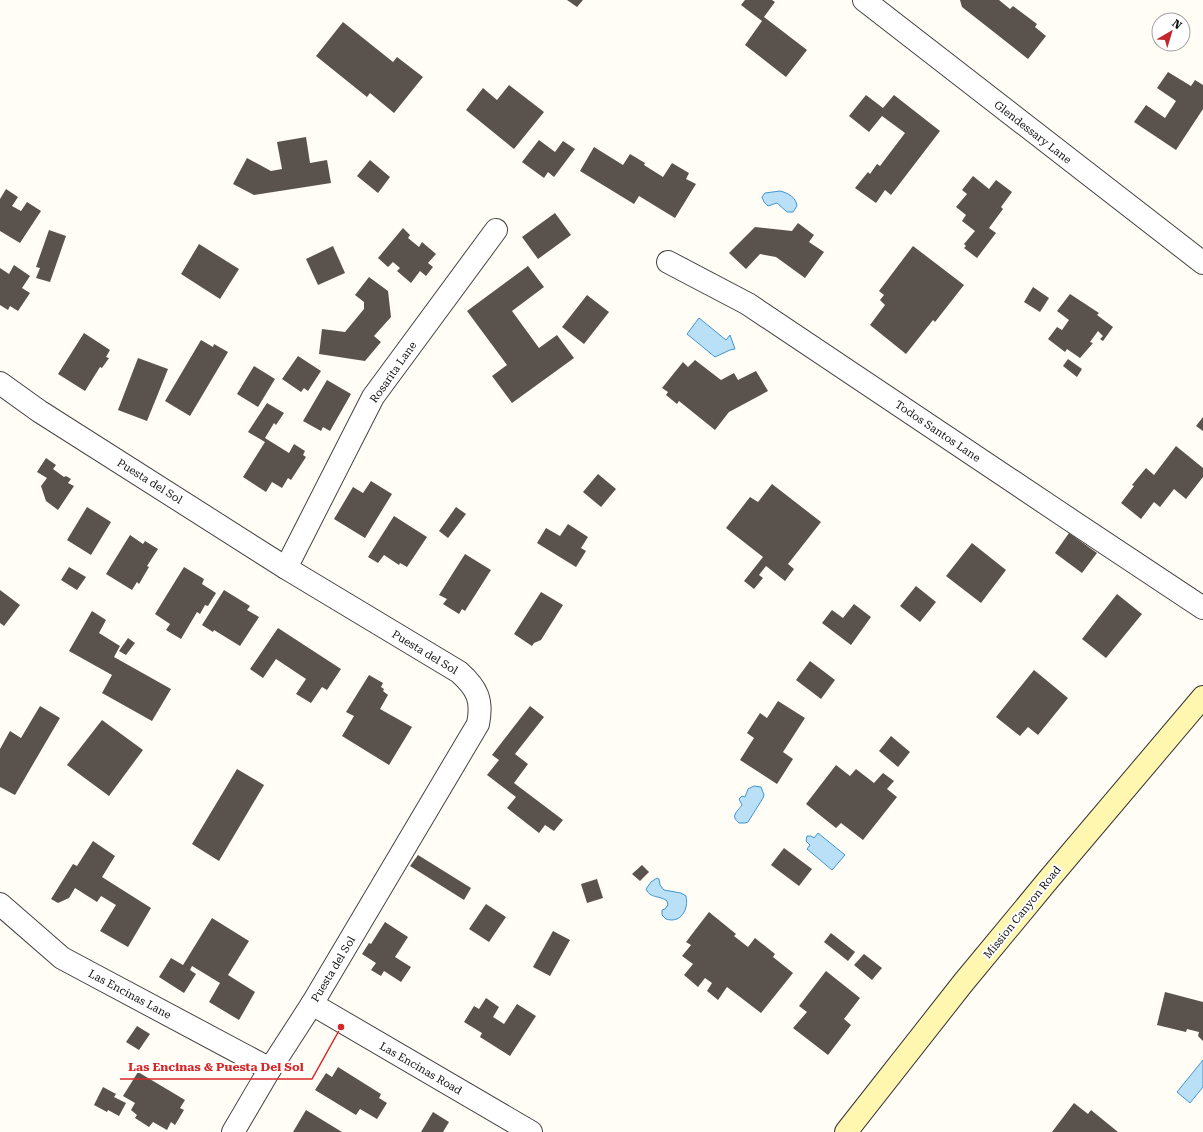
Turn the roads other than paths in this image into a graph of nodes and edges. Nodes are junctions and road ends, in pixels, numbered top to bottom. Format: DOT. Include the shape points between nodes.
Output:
graph roads {
  1 [pos="864,0"];
  2 [pos="496,230"];
  3 [pos="668,262"];
  4 [pos="1203,263"];
  5 [pos="0,383"];
  6 [pos="286,568"];
  7 [pos="1203,608"];
  8 [pos="1203,697"];
  9 [pos="0,904"];
  10 [pos="312,1004"];
  11 [pos="270,1069"];
  12 [pos="233,1132"];
  13 [pos="531,1132"];
  14 [pos="846,1132"];
  1 -- 4 [label="street, Glendessary Lane"];
  2 -- 6 [label="street, Rosarita Lane" via="373,397"];
  3 -- 7 [label="street, Todos Santos Lane" via="748,304"];
  5 -- 6 [label="street, Puesta del Sol" via="39,411"];
  6 -- 10 [label="street, Puesta del Sol" via="459,672 475,689 480,712 478,724"];
  8 -- 14 [label="street, Mission Canyon Road" via="963,983"];
  9 -- 11 [label="street, Las Encinas Lane" via="62,958"];
  10 -- 11 [label="street, Puesta del Sol"];
  10 -- 13 [label="street, Las Encinas Road"];
  11 -- 12 [label="street, Puesta del Sol"];
}
